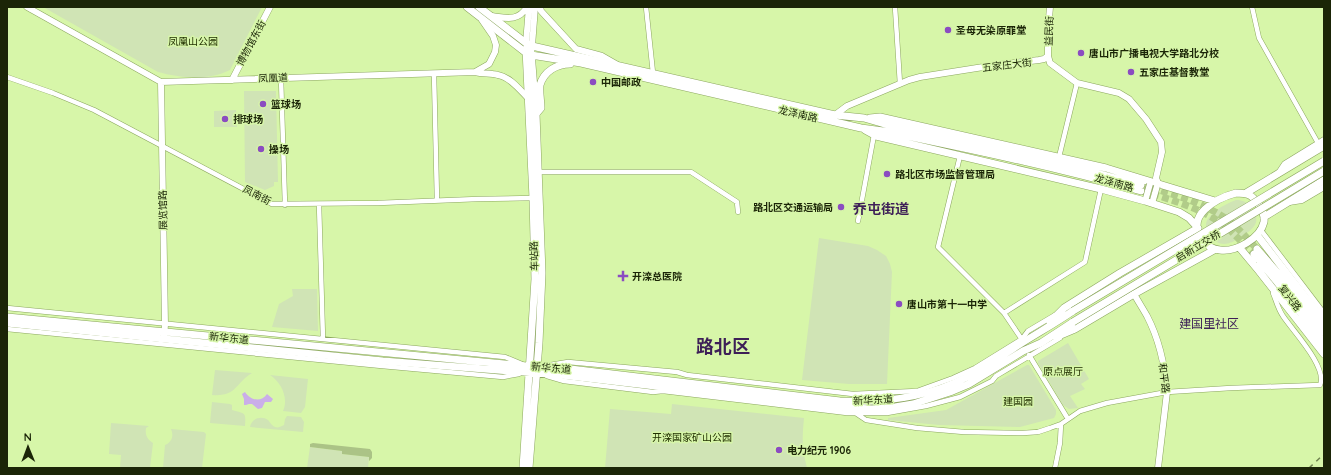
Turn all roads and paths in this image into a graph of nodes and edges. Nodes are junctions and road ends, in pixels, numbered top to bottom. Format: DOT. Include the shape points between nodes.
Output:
graph roads {
  1 [pos="28,7"];
  2 [pos="270,7"];
  3 [pos="467,7"];
  4 [pos="479,7"];
  5 [pos="528,7"];
  6 [pos="535,7"];
  7 [pos="540,7"];
  8 [pos="646,7"];
  9 [pos="895,7"];
  10 [pos="1050,7"];
  11 [pos="1252,7"];
  12 [pos="489,16"];
  13 [pos="481,19"];
  14 [pos="529,44"];
  15 [pos="528,54"];
  16 [pos="1048,56"];
  17 [pos="581,63"];
  18 [pos="619,65"];
  19 [pos="475,72"];
  20 [pos="653,73"];
  21 [pos="434,74"];
  22 [pos="7,77"];
  23 [pos="282,78"];
  24 [pos="232,80"];
  25 [pos="161,82"];
  26 [pos="1077,83"];
  27 [pos="900,84"];
  28 [pos="528,98"];
  29 [pos="536,114"];
  30 [pos="835,115"];
  31 [pos="864,118"];
  32 [pos="861,128"];
  33 [pos="874,135"];
  34 [pos="1322,143"];
  35 [pos="162,147"];
  36 [pos="960,156"];
  37 [pos="1060,157"];
  38 [pos="1324,161"];
  39 [pos="1324,171"];
  40 [pos="539,172"];
  41 [pos="1279,174"];
  42 [pos="1324,180"];
  43 [pos="1154,182"];
  44 [pos="1324,187"];
  45 [pos="1101,189"];
  46 [pos="1246,193"];
  47 [pos="533,198"];
  48 [pos="437,200"];
  49 [pos="1149,201"];
  50 [pos="1215,201"];
  51 [pos="1289,202"];
  52 [pos="319,204"];
  53 [pos="285,205"];
  54 [pos="738,212"];
  55 [pos="1264,217"];
  56 [pos="858,221"];
  57 [pos="1198,228"];
  58 [pos="1259,232"];
  59 [pos="1237,247"];
  60 [pos="1214,250"];
  61 [pos="1273,293"];
  62 [pos="1134,294"];
  63 [pos="7,308"];
  64 [pos="1064,308"];
  65 [pos="1073,311"];
  66 [pos="1004,313"];
  67 [pos="1324,313"];
  68 [pos="7,317"];
  69 [pos="1324,321"];
  70 [pos="1073,322"];
  71 [pos="7,323"];
  72 [pos="7,328"];
  73 [pos="1075,329"];
  74 [pos="1324,332"];
  75 [pos="1039,334"];
  76 [pos="164,335"];
  77 [pos="323,339"];
  78 [pos="1023,340"];
  79 [pos="1041,342"];
  80 [pos="1324,343"];
  81 [pos="1324,354"];
  82 [pos="1029,356"];
  83 [pos="1324,358"];
  84 [pos="533,370"];
  85 [pos="1167,392"];
  86 [pos="854,411"];
  87 [pos="1068,420"];
  88 [pos="1061,424"];
  89 [pos="523,468"];
  90 [pos="529,468"];
  91 [pos="1055,468"];
  92 [pos="1158,468"];
  1 -- 25 [label="street"];
  2 -- 24 [label="street, 博物馆东街"];
  3 -- 13 [label="main road, 龙泽南路"];
  4 -- 12 [label="main road, 龙泽南路"];
  5 -- 12 [label="street" via="524,13 512,18"];
  5 -- 14 [label="street"];
  6 -- 14 [label="street"];
  7 -- 18 [label="street" via="576,49 602,56"];
  8 -- 20 [label="street"];
  9 -- 27 [label="street"];
  10 -- 16 [label="street, 益民街"];
  11 -- 34 [label="street" via="1259,38"];
  12 -- 14 [label="main road, 龙泽南路"];
  13 -- 15 [label="main road, 龙泽南路"];
  13 -- 19 [label="street" via="496,45 489,64"];
  14 -- 15 [label="main road, 车站路"];
  14 -- 18 [label="main road, 龙泽南路"];
  15 -- 17 [label="main road, 龙泽南路"];
  15 -- 28 [label="main road, 车站路"];
  15 -- 29 [label="main road, 车站路"];
  16 -- 26 [label="street" via="1052,66"];
  16 -- 27 [label="street, 五家庄大街" via="1038,60 920,77"];
  17 -- 29 [label="main road" via="557,66 547,74 540,86 541,108"];
  17 -- 32 [label="main road, 龙泽南路"];
  18 -- 20 [label="main road, 龙泽南路"];
  19 -- 21 [label="street, 凤凰道"];
  19 -- 28 [label="street, 凤凰道" via="502,76"];
  20 -- 30 [label="main road, 龙泽南路"];
  21 -- 23 [label="street, 凤凰道"];
  21 -- 48 [label="street"];
  22 -- 35 [label="street, 凤南街" via="94,110"];
  23 -- 24 [label="street, 凤凰道"];
  23 -- 53 [label="street"];
  24 -- 25 [label="street, 凤凰道"];
  25 -- 35 [label="street, 展览馆路"];
  26 -- 37 [label="street"];
  26 -- 43 [label="street" via="1125,96 1146,119 1161,142 1162,148"];
  27 -- 30 [label="street, 五家庄大街" via="847,106"];
  28 -- 47 [label="main road, 车站路"];
  29 -- 40 [label="main road, 车站路"];
  30 -- 31 [label="main road, 龙泽南路"];
  31 -- 32 [label="main road, 龙泽南路" via="1058,163 1141,188 890,132"];
  31 -- 37 [label="main road" via="880,117"];
  32 -- 33 [label="main road"];
  33 -- 36 [label="main road"];
  33 -- 56 [label="street"];
  34 -- 41 [label="main road" via="1302,160"];
  34 -- 41 [label="street" via="1285,164"];
  35 -- 53 [label="street, 凤南街" via="272,204"];
  35 -- 76 [label="street, 展览馆路"];
  36 -- 45 [label="main road"];
  36 -- 66 [label="street" via="938,247"];
  37 -- 43 [label="main road"];
  38 -- 65 [label="main road, 启新立交桥, bridge"];
  39 -- 70 [label="main road, 启新立交桥, bridge"];
  40 -- 54 [label="street" via="691,172 737,202"];
  40 -- 84 [label="main road, 车站路" via="542,273"];
  41 -- 46 [label="main road"];
  42 -- 51 [label="main road"];
  43 -- 49 [label="street, bridge"];
  43 -- 50 [label="main road"];
  44 -- 51 [label="street" via="1302,200"];
  45 -- 49 [label="main road"];
  45 -- 66 [label="street" via="1085,262"];
  46 -- 50 [label="main road" via="1236,193"];
  46 -- 55 [label="main road" via="1254,197"];
  47 -- 48 [label="street, 凤南街"];
  47 -- 84 [label="main road, 车站路"];
  48 -- 52 [label="street, 凤南街"];
  49 -- 57 [label="main road" via="1179,212"];
  50 -- 57 [label="main road" via="1203,212"];
  51 -- 55 [label="main road"];
  52 -- 53 [label="street, 凤南街"];
  52 -- 77 [label="street"];
  55 -- 58 [label="main road"];
  57 -- 60 [label="main road" via="1199,235"];
  57 -- 64 [label="main road"];
  58 -- 59 [label="main road"];
  58 -- 67 [label="street"];
  58 -- 69 [label="main road"];
  59 -- 60 [label="main road" via="1225,251"];
  59 -- 61 [label="street"];
  59 -- 81 [label="main road"];
  60 -- 62 [label="main road"];
  61 -- 83 [label="street"];
  61 -- 85 [label="street" via="1282,314 1315,360 1322,377 1320,385"];
  62 -- 73 [label="main road"];
  62 -- 85 [label="street, 和平路" via="1154,334"];
  63 -- 76 [label="street"];
  64 -- 75 [label="main road"];
  64 -- 78 [label="street" via="1028,331"];
  65 -- 75 [label="main road, 新华东道"];
  66 -- 78 [label="street"];
  68 -- 76 [label="main road, 新华东道"];
  70 -- 79 [label="main road, 新华东道"];
  71 -- 76 [label="main road, 新华东道"];
  72 -- 76 [label="street"];
  73 -- 79 [label="main road"];
  73 -- 82 [label="street"];
  74 -- 80 [label="main road, 复兴路" via="1294,292 1255,251"];
  75 -- 78 [label="main road, 新华东道"];
  76 -- 77 [label="street"];
  76 -- 84 [label="main road, 新华东道"];
  76 -- 84 [label="street" via="382,366 503,377"];
  77 -- 84 [label="street" via="505,357"];
  78 -- 84 [label="main road, 新华东道" via="967,377 942,388 908,397 868,402 840,401 570,369"];
  79 -- 86 [label="main road, 新华东道" via="969,384 950,392 913,404"];
  82 -- 86 [label="street" via="992,381 960,397 907,411"];
  82 -- 87 [label="street"];
  84 -- 86 [label="main road, 新华东道"];
  84 -- 89 [label="main road, 车站路"];
  84 -- 90 [label="main road, 车站路"];
  85 -- 87 [label="street" via="1107,403 1080,412"];
  85 -- 92 [label="street, 和平路"];
  86 -- 88 [label="street" via="866,420 964,432 1038,432"];
  87 -- 88 [label="street"];
  88 -- 91 [label="street"];
}
